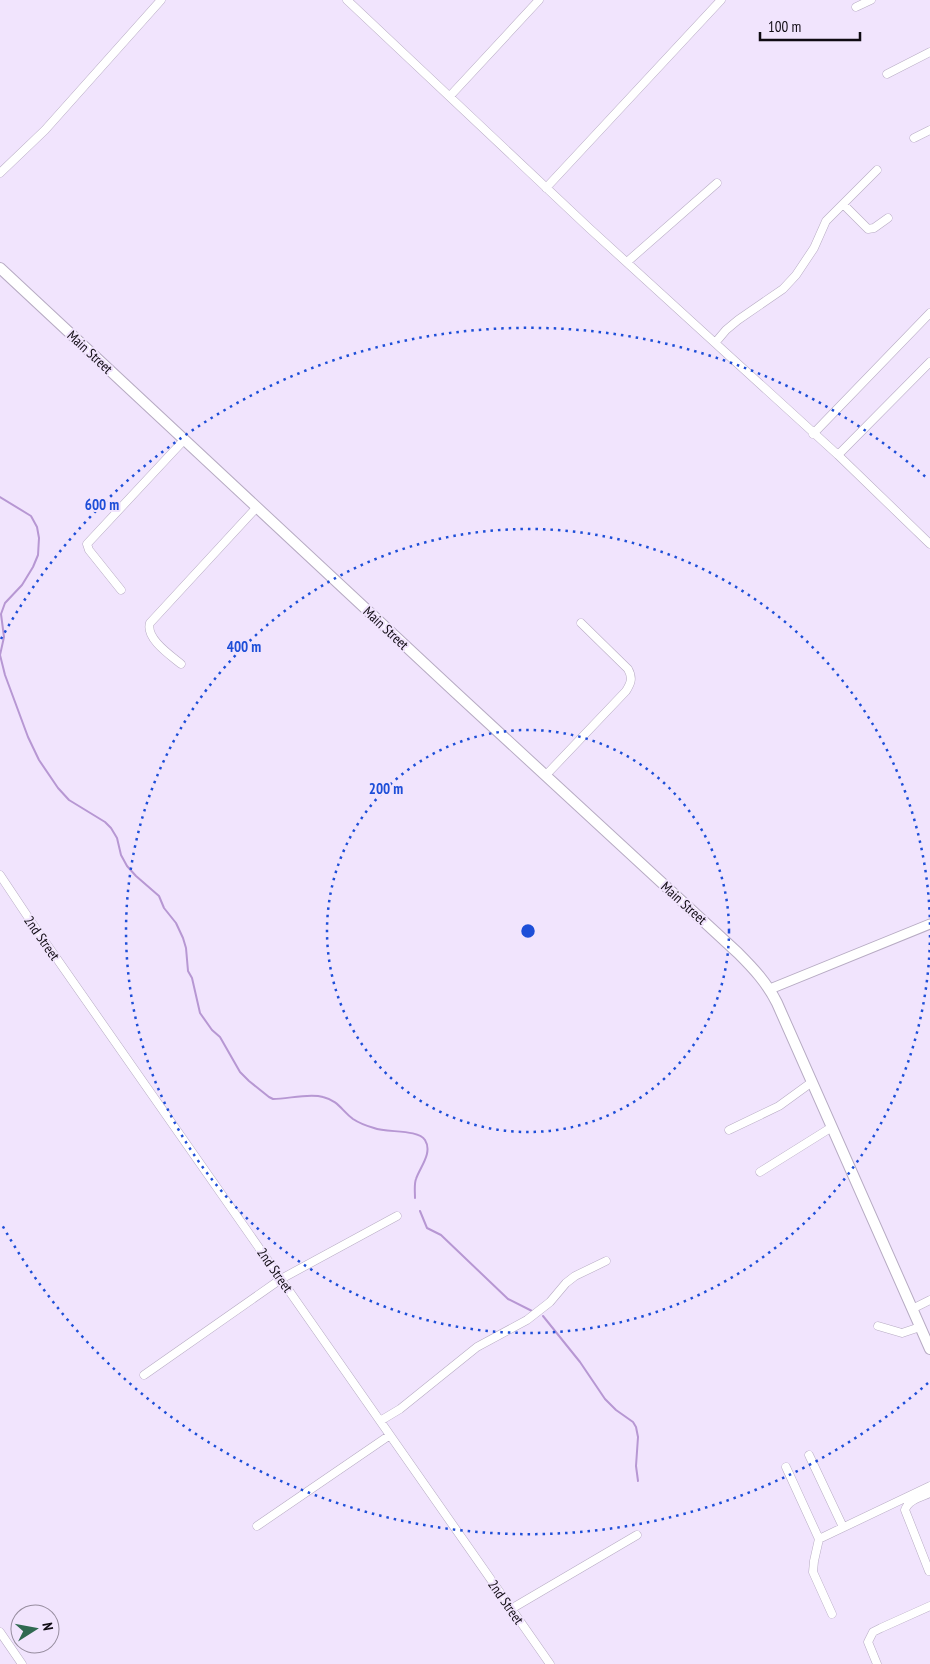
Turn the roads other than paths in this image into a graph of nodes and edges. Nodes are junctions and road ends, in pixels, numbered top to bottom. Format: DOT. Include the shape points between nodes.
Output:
graph roads {
  1 [pos="161,0"];
  2 [pos="347,0"];
  3 [pos="538,0"];
  4 [pos="721,0"];
  5 [pos="870,0"];
  6 [pos="856,7"];
  7 [pos="930,52"];
  8 [pos="887,74"];
  9 [pos="450,96"];
  10 [pos="930,130"];
  11 [pos="914,138"];
  12 [pos="877,170"];
  13 [pos="0,173"];
  14 [pos="717,183"];
  15 [pos="546,188"];
  16 [pos="843,204"];
  17 [pos="888,218"];
  18 [pos="627,262"];
  19 [pos="0,268"];
  20 [pos="930,313"];
  21 [pos="715,343"];
  22 [pos="930,362"];
  23 [pos="813,434"];
  24 [pos="184,440"];
  25 [pos="838,456"];
  26 [pos="257,507"];
  27 [pos="930,544"];
  28 [pos="121,590"];
  29 [pos="581,623"];
  30 [pos="181,664"];
  31 [pos="546,775"];
  32 [pos="0,875"];
  33 [pos="930,924"];
  34 [pos="770,989"];
  35 [pos="812,1082"];
  36 [pos="832,1127"];
  37 [pos="729,1130"];
  38 [pos="760,1172"];
  39 [pos="397,1216"];
  40 [pos="606,1260"];
  41 [pos="281,1279"];
  42 [pos="930,1300"];
  43 [pos="912,1309"];
  44 [pos="878,1326"];
  45 [pos="920,1327"];
  46 [pos="930,1349"];
  47 [pos="144,1375"];
  48 [pos="380,1421"];
  49 [pos="390,1435"];
  50 [pos="809,1454"];
  51 [pos="786,1467"];
  52 [pos="930,1486"];
  53 [pos="930,1493"];
  54 [pos="257,1526"];
  55 [pos="843,1527"];
  56 [pos="637,1535"];
  57 [pos="820,1540"];
  58 [pos="929,1571"];
  59 [pos="930,1606"];
  60 [pos="511,1609"];
  61 [pos="832,1614"];
  62 [pos="0,1632"];
  63 [pos="22,1664"];
  64 [pos="550,1664"];
  65 [pos="877,1664"];
  1 -- 13 [label="street" via="45,130"];
  2 -- 9 [label="street"];
  3 -- 9 [label="street"];
  4 -- 15 [label="street"];
  5 -- 6 [label="street"];
  7 -- 8 [label="street"];
  9 -- 15 [label="street"];
  10 -- 11 [label="street"];
  12 -- 16 [label="street"];
  14 -- 18 [label="street"];
  15 -- 18 [label="street"];
  16 -- 17 [label="street" via="868,229"];
  16 -- 21 [label="street" via="826,221 814,248 796,275 783,289 726,330"];
  18 -- 21 [label="street"];
  19 -- 24 [label="main road, Main Street"];
  20 -- 23 [label="street"];
  21 -- 23 [label="street"];
  22 -- 25 [label="street"];
  23 -- 25 [label="street"];
  24 -- 26 [label="main road, Main Street"];
  24 -- 28 [label="street" via="87,544"];
  25 -- 27 [label="street"];
  26 -- 30 [label="street" via="150,623 150,634"];
  26 -- 31 [label="main road, Main Street"];
  29 -- 31 [label="street" via="628,669 632,681"];
  31 -- 34 [label="main road, Main Street" via="738,953"];
  32 -- 41 [label="street, 2nd Street"];
  33 -- 34 [label="street"];
  34 -- 35 [label="main road, Main Street"];
  35 -- 36 [label="main road, Main Street"];
  35 -- 37 [label="street" via="779,1106"];
  36 -- 38 [label="street"];
  36 -- 43 [label="main road, Main Street"];
  39 -- 41 [label="street"];
  40 -- 48 [label="street" via="575,1276 533,1316 477,1347 400,1409"];
  41 -- 47 [label="street"];
  41 -- 48 [label="street, 2nd Street"];
  42 -- 43 [label="street"];
  43 -- 45 [label="main road, Main Street"];
  44 -- 45 [label="street" via="902,1333"];
  45 -- 46 [label="main road, Main Street"];
  48 -- 49 [label="street, 2nd Street"];
  49 -- 54 [label="street"];
  49 -- 60 [label="street, 2nd Street"];
  50 -- 55 [label="street"];
  51 -- 57 [label="street"];
  52 -- 55 [label="street"];
  53 -- 58 [label="street" via="910,1502 905,1510"];
  55 -- 57 [label="street"];
  56 -- 60 [label="street"];
  57 -- 61 [label="street" via="813,1572"];
  59 -- 65 [label="street" via="873,1632 868,1642"];
  60 -- 64 [label="street, 2nd Street"];
  62 -- 63 [label="street"];
}
